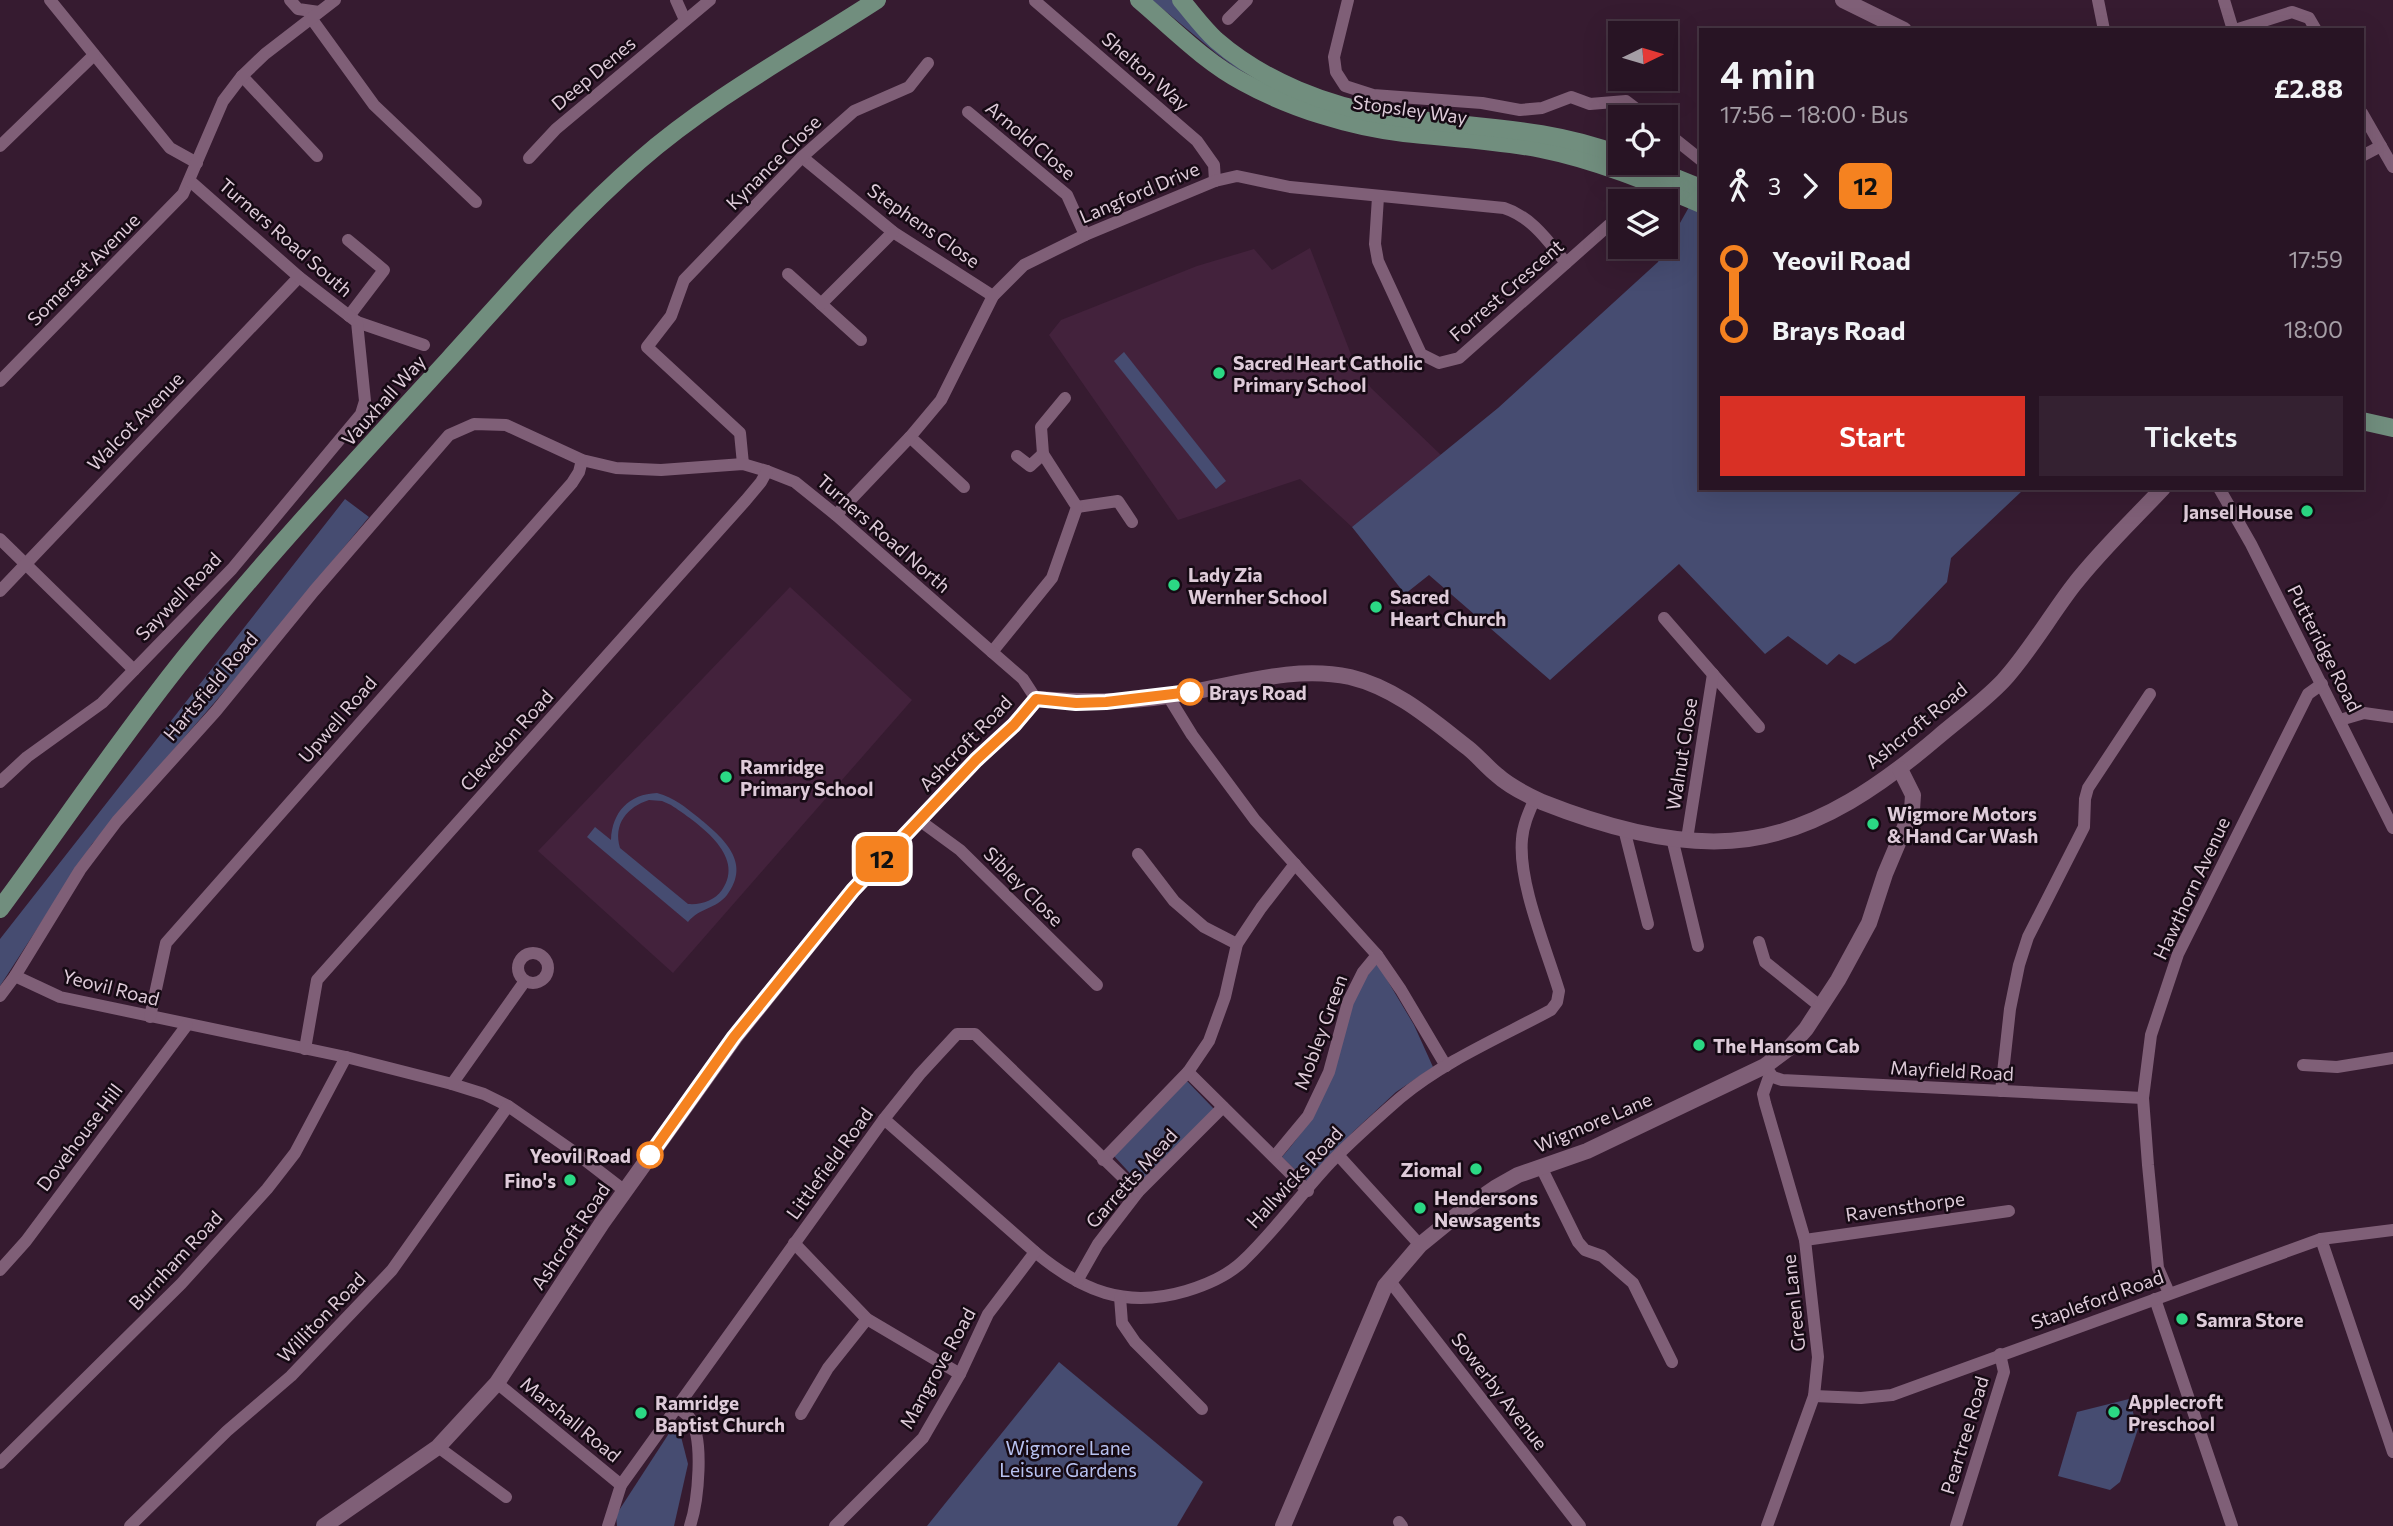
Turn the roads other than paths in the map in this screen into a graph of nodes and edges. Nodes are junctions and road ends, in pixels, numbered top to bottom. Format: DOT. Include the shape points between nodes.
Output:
graph roads {
  1 [pos="50,0"];
  2 [pos="290,0"];
  3 [pos="335,0"];
  4 [pos="676,0"];
  5 [pos="710,0"];
  6 [pos="877,0"];
  7 [pos="1139,0"];
  8 [pos="1247,0"];
  9 [pos="1348,0"];
  10 [pos="1843,0"];
  11 [pos="2098,0"];
  12 [pos="2224,0"];
  13 [pos="1035,1"];
  14 [pos="1187,2"];
  15 [pos="315,15"];
  16 [pos="1228,19"];
  17 [pos="685,20"];
  18 [pos="1899,28"];
  19 [pos="2104,28"];
  20 [pos="2233,28"];
  21 [pos="2240,28"];
  22 [pos="2315,28"];
  23 [pos="94,55"];
  24 [pos="928,63"];
  25 [pos="242,76"];
  26 [pos="1631,105"];
  27 [pos="968,112"];
  28 [pos="2364,116"];
  29 [pos="1678,142"];
  30 [pos="0,145"];
  31 [pos="2381,146"];
  32 [pos="1608,151"];
  33 [pos="2364,155"];
  34 [pos="317,156"];
  35 [pos="802,157"];
  36 [pos="529,158"];
  37 [pos="1699,158"];
  38 [pos="197,163"];
  39 [pos="2393,167"];
  40 [pos="1669,175"];
  41 [pos="190,181"];
  42 [pos="1215,181"];
  43 [pos="1699,187"];
  44 [pos="1378,197"];
  45 [pos="476,202"];
  46 [pos="1699,203"];
  47 [pos="1608,226"];
  48 [pos="893,232"];
  49 [pos="1085,235"];
  50 [pos="348,240"];
  51 [pos="1566,263"];
  52 [pos="788,274"];
  53 [pos="299,277"];
  54 [pos="993,296"];
  55 [pos="821,304"];
  56 [pos="353,319"];
  57 [pos="861,340"];
  58 [pos="424,345"];
  59 [pos="0,381"];
  60 [pos="1065,398"];
  61 [pos="361,414"];
  62 [pos="2364,421"];
  63 [pos="474,424"];
  64 [pos="2393,428"];
  65 [pos="2364,432"];
  66 [pos="910,437"];
  67 [pos="2393,439"];
  68 [pos="1043,454"];
  69 [pos="1017,456"];
  70 [pos="582,460"];
  71 [pos="743,464"];
  72 [pos="767,471"];
  73 [pos="964,487"];
  74 [pos="2161,490"];
  75 [pos="2220,490"];
  76 [pos="1077,507"];
  77 [pos="836,515"];
  78 [pos="1132,522"];
  79 [pos="0,539"];
  80 [pos="25,565"];
  81 [pos="0,591"];
  82 [pos="1664,618"];
  83 [pos="992,652"];
  84 [pos="134,670"];
  85 [pos="1713,674"];
  86 [pos="2322,684"];
  87 [pos="2150,694"];
  88 [pos="1168,696"];
  89 [pos="1036,699"];
  90 [pos="2393,717"];
  91 [pos="2340,720"];
  92 [pos="1759,727"];
  93 [pos="1900,769"];
  94 [pos="0,782"];
  95 [pos="1535,799"];
  96 [pos="919,820"];
  97 [pos="2393,828"];
  98 [pos="1624,830"];
  99 [pos="1679,839"];
  100 [pos="1138,854"];
  101 [pos="1295,864"];
  102 [pos="0,909"];
  103 [pos="1648,924"];
  104 [pos="1759,942"];
  105 [pos="1237,944"];
  106 [pos="1698,946"];
  107 [pos="1377,955"];
  108 [pos="15,976"];
  109 [pos="525,981"];
  110 [pos="1097,985"];
  111 [pos="0,996"];
  112 [pos="1821,1007"];
  113 [pos="150,1017"];
  114 [pos="187,1025"];
  115 [pos="305,1049"];
  116 [pos="346,1057"];
  117 [pos="2393,1058"];
  118 [pos="2303,1065"];
  119 [pos="1446,1066"];
  120 [pos="1768,1070"];
  121 [pos="1188,1072"];
  122 [pos="452,1084"];
  123 [pos="2001,1091"];
  124 [pos="2143,1098"];
  125 [pos="508,1107"];
  126 [pos="1223,1107"];
  127 [pos="884,1119"];
  128 [pos="1339,1156"];
  129 [pos="1274,1157"];
  130 [pos="1103,1160"];
  131 [pos="1541,1167"];
  132 [pos="625,1191"];
  133 [pos="1308,1191"];
  134 [pos="1138,1192"];
  135 [pos="2010,1211"];
  136 [pos="2393,1230"];
  137 [pos="1805,1240"];
  138 [pos="2321,1240"];
  139 [pos="794,1243"];
  140 [pos="1420,1245"];
  141 [pos="1035,1252"];
  142 [pos="0,1269"];
  143 [pos="1389,1280"];
  144 [pos="1077,1281"];
  145 [pos="2169,1293"];
  146 [pos="1120,1297"];
  147 [pos="2155,1300"];
  148 [pos="867,1319"];
  149 [pos="2000,1354"];
  150 [pos="1672,1362"];
  151 [pos="960,1374"];
  152 [pos="497,1383"];
  153 [pos="1814,1396"];
  154 [pos="676,1407"];
  155 [pos="1202,1409"];
  156 [pos="801,1414"];
  157 [pos="438,1447"];
  158 [pos="2393,1452"];
  159 [pos="0,1463"];
  160 [pos="621,1485"];
  161 [pos="506,1497"];
  162 [pos="130,1526"];
  163 [pos="324,1526"];
  164 [pos="608,1526"];
  165 [pos="690,1526"];
  166 [pos="835,1526"];
  167 [pos="1283,1526"];
  168 [pos="1580,1526"];
  169 [pos="1767,1526"];
  170 [pos="1956,1526"];
  171 [pos="2232,1526"];
  1 -- 23 [label="street"];
  2 -- 15 [label="street" via="298,9"];
  3 -- 15 [label="street, Somerset Avenue"];
  4 -- 17 [label="street"];
  5 -- 17 [label="street, Deep Denes"];
  6 -- 102 [label="main road, Vauxhall Way" via="751,79 641,159 554,243 187,654"];
  7 -- 46 [label="main road, Stopsley Way" via="1242,82 1328,117 1360,126 1542,149 1599,164"];
  8 -- 16 [label="street"];
  9 -- 26 [label="street, Stopsley Way" via="1334,57 1345,86 1373,95 1520,110 1572,97 1590,104 1626,101"];
  10 -- 18 [label="street"];
  11 -- 19 [label="street"];
  12 -- 20 [label="street"];
  13 -- 42 [label="street, Shelton Way" via="1198,141 1213,165"];
  14 -- 32 [label="main road, Stopsley Way" via="1216,40 1300,91 1391,116 1541,133"];
  15 -- 25 [label="street, Somerset Avenue"];
  15 -- 45 [label="street" via="374,105"];
  17 -- 36 [label="street, Deep Denes" via="556,129"];
  21 -- 22 [label="street" via="2292,12 2309,18"];
  23 -- 30 [label="street"];
  23 -- 38 [label="street" via="170,148"];
  24 -- 35 [label="street, Kynance Close" via="909,87 854,111"];
  25 -- 34 [label="street"];
  25 -- 38 [label="street, Somerset Avenue" via="223,101"];
  27 -- 49 [label="street, Arnold Close" via="1067,195"];
  28 -- 31 [label="street"];
  29 -- 37 [label="street"];
  31 -- 33 [label="street"];
  31 -- 39 [label="street"];
  35 -- 48 [label="street, Stephens Close"];
  35 -- 71 [label="street, Kynance Close" via="684,280 671,316 647,347 740,433"];
  38 -- 41 [label="street, Somerset Avenue"];
  40 -- 43 [label="main road"];
  41 -- 53 [label="street, Turners Road South"];
  41 -- 59 [label="street, Somerset Avenue" via="183,194"];
  42 -- 44 [label="street, Langford Drive" via="1237,176"];
  42 -- 49 [label="street, Langford Drive"];
  44 -- 51 [label="street, Langford Drive" via="1519,213"];
  44 -- 51 [label="street, Forrest Crescent" via="1378,261 1421,354 1439,363 1459,358"];
  47 -- 51 [label="street, Forrest Crescent"];
  48 -- 54 [label="street, Stephens Close"];
  48 -- 55 [label="street"];
  49 -- 54 [label="street, Langford Drive" via="1024,265"];
  50 -- 56 [label="street" via="384,270"];
  52 -- 55 [label="street"];
  53 -- 56 [label="street, Turners Road South"];
  53 -- 80 [label="street, Walcot Avenue"];
  54 -- 66 [label="street, Langford Drive" via="941,400"];
  55 -- 57 [label="street"];
  56 -- 58 [label="street, Turners Road South"];
  56 -- 61 [label="street, Turners Road South" via="365,401"];
  60 -- 68 [label="street" via="1041,427"];
  61 -- 84 [label="street, Saywell Road" via="232,569"];
  62 -- 64 [label="main road"];
  63 -- 70 [label="street, Turners Road North" via="506,425"];
  63 -- 108 [label="street, Hartsfield Road" via="449,435 117,821 80,870"];
  65 -- 67 [label="main road"];
  66 -- 73 [label="street"];
  66 -- 77 [label="street, Langford Drive"];
  68 -- 69 [label="street" via="1030,466"];
  68 -- 76 [label="street"];
  70 -- 71 [label="street, Turners Road North" via="639,471"];
  70 -- 113 [label="street, Upwell Road" via="572,483 166,943"];
  71 -- 72 [label="street, Turners Road North"];
  72 -- 77 [label="street, Turners Road North" via="795,482"];
  72 -- 115 [label="street, Clevedon Road" via="747,500 317,980"];
  74 -- 93 [label="street, Ashcroft Road" via="2076,583 2003,681"];
  75 -- 86 [label="street, Putteridge Road"];
  76 -- 78 [label="street" via="1118,501"];
  76 -- 83 [label="street" via="1052,578"];
  77 -- 83 [label="street, Turners Road North"];
  79 -- 80 [label="street"];
  80 -- 81 [label="street, Walcot Avenue"];
  80 -- 84 [label="street"];
  82 -- 85 [label="street, Walnut Close"];
  83 -- 89 [label="street, Turners Road North" via="1023,679"];
  84 -- 94 [label="street, Saywell Road" via="102,703"];
  85 -- 92 [label="street, Walnut Close"];
  85 -- 99 [label="street, Walnut Close"];
  86 -- 91 [label="street, Putteridge Road"];
  86 -- 124 [label="street, Hawthorn Avenue" via="2308,694 2178,954 2151,1035"];
  87 -- 123 [label="street" via="2088,788 2084,827 2028,937 2010,1009"];
  88 -- 89 [label="street, Ashcroft Road" via="1076,703"];
  88 -- 95 [label="street, Ashcroft Road" via="1297,672 1355,678 1409,702 1500,778"];
  88 -- 101 [label="street" via="1255,820"];
  89 -- 96 [label="street, Ashcroft Road"];
  90 -- 91 [label="street" via="2364,713"];
  91 -- 97 [label="street, Putteridge Road"];
  93 -- 99 [label="street, Ashcroft Road" via="1831,811 1786,830 1721,842"];
  93 -- 112 [label="street, Wigmore Lane" via="1913,795 1912,810 1869,923"];
  95 -- 98 [label="street, Ashcroft Road"];
  95 -- 119 [label="street, Hallwicks Road" via="1526,820 1522,855 1559,991 1557,1002 1551,1010"];
  96 -- 110 [label="street, Sibley Close" via="960,850"];
  96 -- 132 [label="street, Ashcroft Road" via="853,890 734,1037"];
  98 -- 99 [label="street, Ashcroft Road"];
  98 -- 103 [label="street"];
  99 -- 106 [label="street"];
  100 -- 105 [label="street" via="1174,901 1204,927"];
  101 -- 105 [label="street"];
  101 -- 107 [label="street"];
  104 -- 112 [label="street" via="1765,962"];
  105 -- 121 [label="street" via="1209,1041"];
  107 -- 119 [label="street"];
  107 -- 129 [label="street, Mobley Green" via="1348,1002 1329,1072 1308,1116"];
  108 -- 111 [label="street, Hartsfield Road"];
  108 -- 113 [label="street, Yeovil Road" via="60,997"];
  109 -- 122 [label="street"];
  112 -- 120 [label="street, Wigmore Lane"];
  113 -- 114 [label="street, Yeovil Road"];
  114 -- 115 [label="street, Yeovil Road"];
  114 -- 142 [label="street, Dovehouse Hill" via="26,1241"];
  115 -- 116 [label="street, Yeovil Road"];
  116 -- 122 [label="street, Yeovil Road"];
  116 -- 159 [label="street, Burnham Road" via="295,1153 267,1189 181,1284"];
  117 -- 118 [label="street" via="2337,1067"];
  119 -- 128 [label="street, Hallwicks Road" via="1402,1096"];
  120 -- 123 [label="street, Mayfield Road" via="1782,1080"];
  120 -- 131 [label="street, Wigmore Lane"];
  120 -- 137 [label="street, Green Lane" via="1765,1104"];
  121 -- 126 [label="street"];
  121 -- 130 [label="street"];
  122 -- 125 [label="street, Yeovil Road"];
  123 -- 124 [label="street, Mayfield Road"];
  124 -- 145 [label="street, Hawthorn Avenue" via="2158,1268"];
  125 -- 132 [label="street, Yeovil Road"];
  125 -- 162 [label="street, Williton Road" via="392,1270 291,1376 227,1430"];
  126 -- 129 [label="street"];
  126 -- 134 [label="street, Garretts Mead"];
  127 -- 130 [label="street, Littlefield Road" via="957,1034 975,1034"];
  127 -- 139 [label="street, Littlefield Road"];
  127 -- 141 [label="street, Hallwicks Road"];
  128 -- 133 [label="street, Hallwicks Road"];
  128 -- 140 [label="street"];
  129 -- 133 [label="street"];
  130 -- 134 [label="street, Littlefield Road"];
  131 -- 140 [label="street, Wigmore Lane" via="1495,1188"];
  131 -- 150 [label="street" via="1578,1242 1633,1283"];
  132 -- 152 [label="street, Ashcroft Road"];
  133 -- 146 [label="street, Hallwicks Road" via="1240,1264 1205,1286 1162,1298"];
  134 -- 144 [label="street, Garretts Mead" via="1098,1244"];
  135 -- 137 [label="street, Ravensthorpe"];
  136 -- 138 [label="street, Stapleford Road"];
  137 -- 153 [label="street, Green Lane" via="1818,1357"];
  138 -- 145 [label="street, Stapleford Road"];
  138 -- 158 [label="street"];
  139 -- 148 [label="street"];
  139 -- 154 [label="street, Littlefield Road"];
  140 -- 143 [label="street, Wigmore Lane"];
  141 -- 144 [label="street, Hallwicks Road"];
  141 -- 151 [label="street, Mangrove Road" via="988,1314"];
  143 -- 167 [label="street, Wigmore Lane"];
  143 -- 168 [label="street, Sowerby Avenue"];
  144 -- 146 [label="street, Hallwicks Road"];
  145 -- 147 [label="street, Stapleford Road"];
  146 -- 155 [label="street" via="1122,1323 1135,1342"];
  147 -- 149 [label="street, Stapleford Road"];
  147 -- 171 [label="street"];
  148 -- 151 [label="street"];
  148 -- 156 [label="street" via="828,1368"];
  149 -- 153 [label="street, Stapleford Road" via="1892,1395"];
  149 -- 170 [label="street, Peartree Road" via="2004,1371"];
  151 -- 166 [label="street, Mangrove Road" via="923,1438"];
  152 -- 157 [label="street, Ashcroft Road"];
  152 -- 160 [label="street, Marshall Road"];
  153 -- 169 [label="street, Green Lane"];
  154 -- 160 [label="street, Littlefield Road"];
  154 -- 165 [label="street" via="690,1418 699,1441"];
  157 -- 161 [label="street"];
  157 -- 163 [label="street, Ashcroft Road"];
  160 -- 164 [label="street, Littlefield Road"];
}
